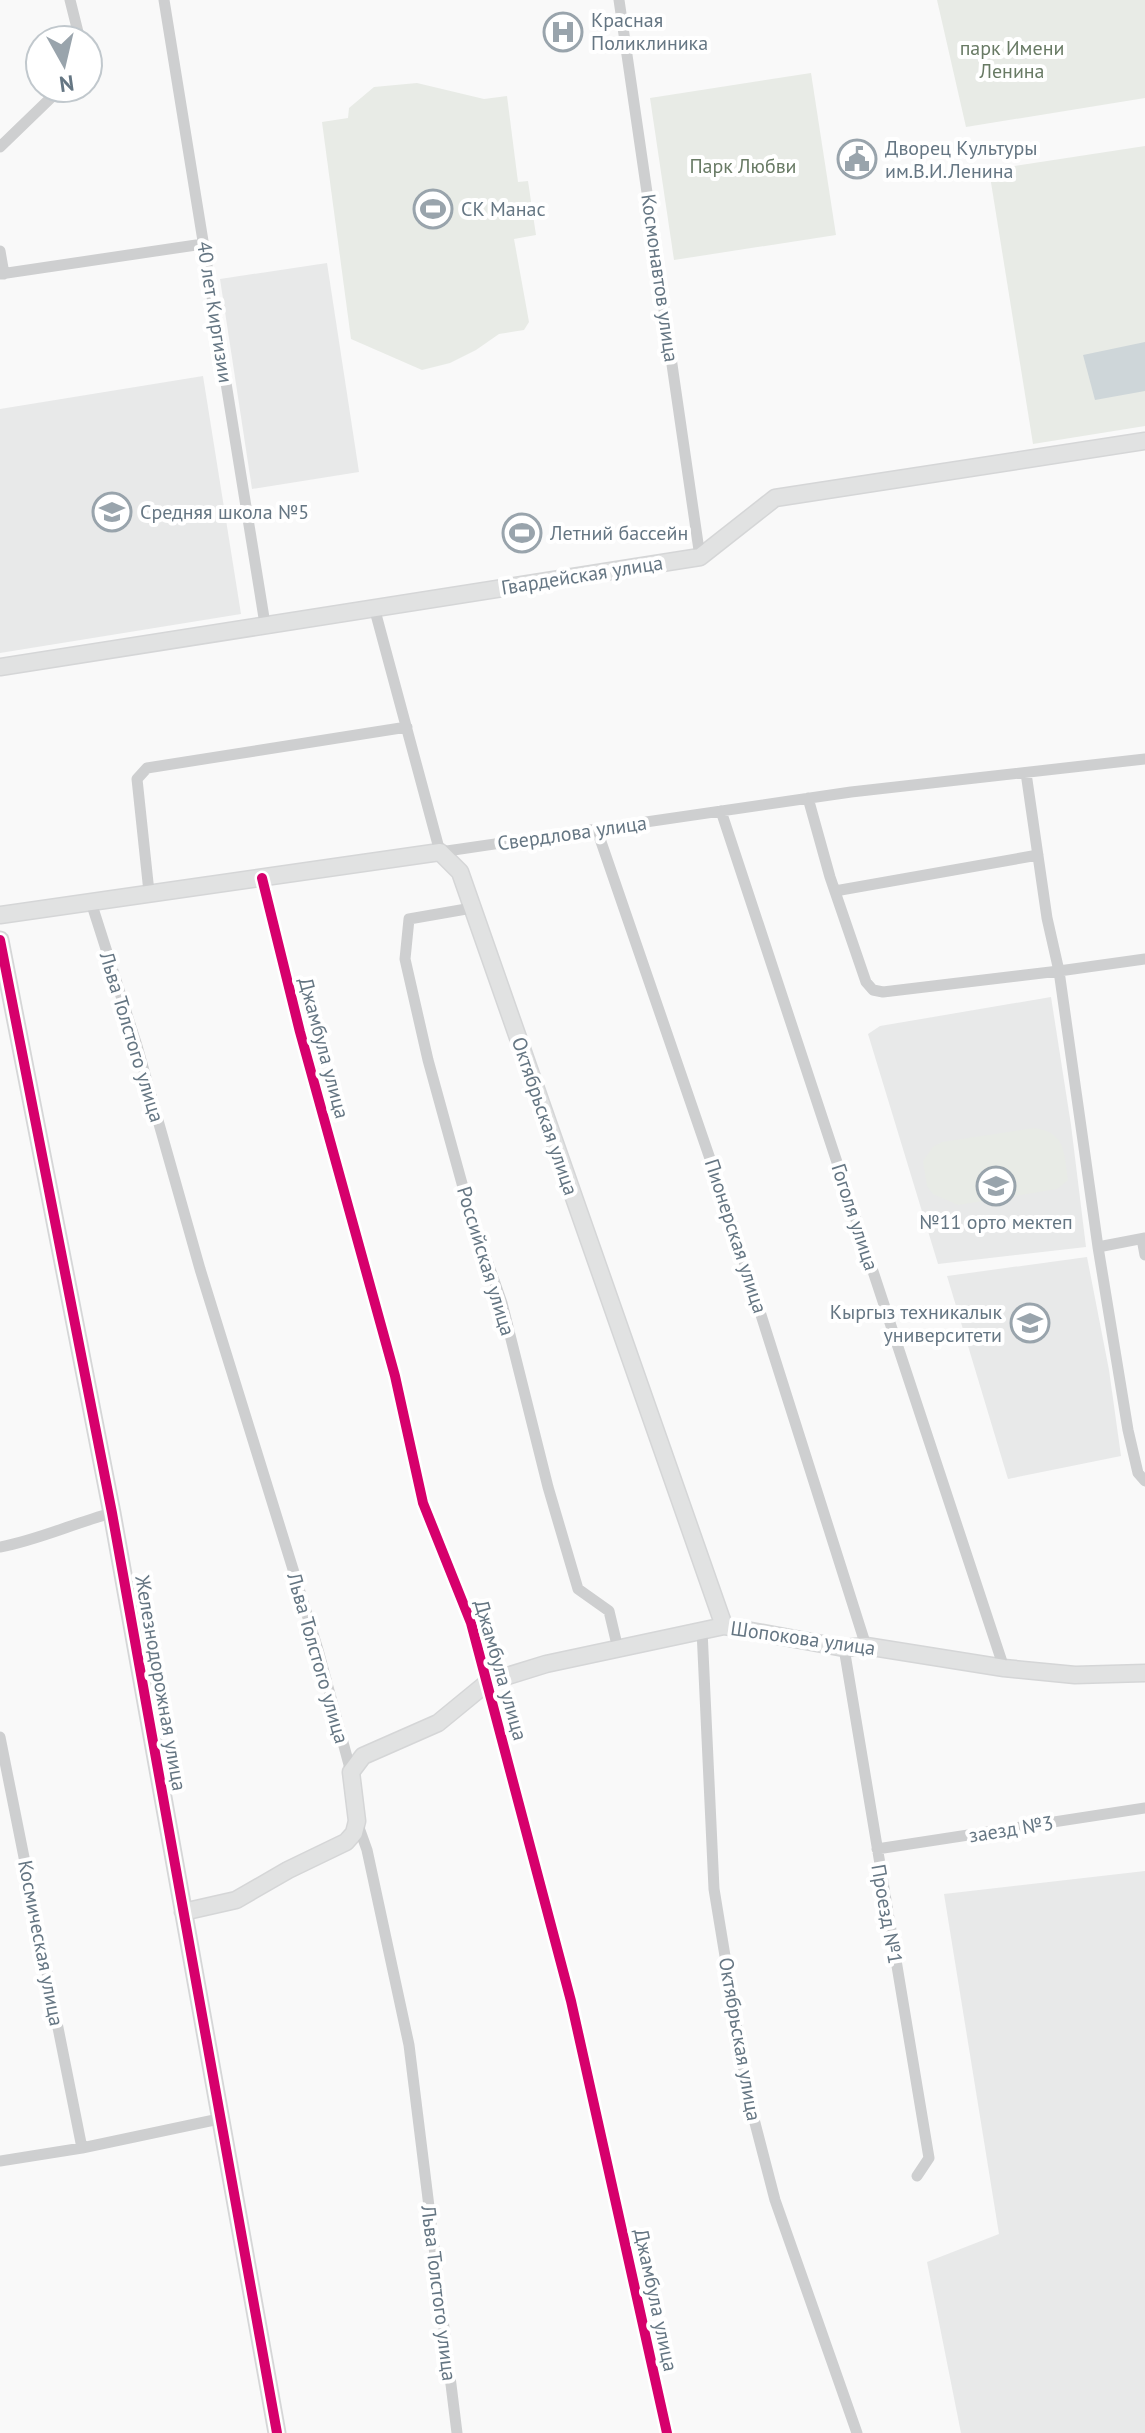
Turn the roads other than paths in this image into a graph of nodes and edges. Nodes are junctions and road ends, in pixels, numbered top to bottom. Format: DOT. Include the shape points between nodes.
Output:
graph roads {
  1 [pos="70,0"];
  2 [pos="164,0"];
  3 [pos="619,0"];
  4 [pos="76,24"];
  5 [pos="44,104"];
  6 [pos="0,147"];
  7 [pos="203,244"];
  8 [pos="0,251"];
  9 [pos="2,274"];
  10 [pos="1145,441"];
  11 [pos="700,557"];
  12 [pos="374,607"];
  13 [pos="265,624"];
  14 [pos="0,667"];
  15 [pos="407,727"];
  16 [pos="1145,759"];
  17 [pos="1026,773"];
  18 [pos="808,798"];
  19 [pos="721,811"];
  20 [pos="597,830"];
  21 [pos="440,852"];
  22 [pos="1038,855"];
  23 [pos="262,878"];
  24 [pos="835,891"];
  25 [pos="149,892"];
  26 [pos="91,902"];
  27 [pos="472,908"];
  28 [pos="0,915"];
  29 [pos="0,940"];
  30 [pos="1145,959"];
  31 [pos="1059,971"];
  32 [pos="1143,1239"];
  33 [pos="1098,1247"];
  34 [pos="1145,1255"];
  35 [pos="1145,1481"];
  36 [pos="112,1513"];
  37 [pos="0,1547"];
  38 [pos="724,1626"];
  39 [pos="702,1630"];
  40 [pos="866,1646"];
  41 [pos="844,1648"];
  42 [pos="618,1649"];
  43 [pos="1004,1668"];
  44 [pos="1145,1673"];
  45 [pos="488,1682"];
  46 [pos="0,1737"];
  47 [pos="351,1772"];
  48 [pos="1145,1808"];
  49 [pos="357,1821"];
  50 [pos="877,1849"];
  51 [pos="183,1912"];
  52 [pos="219,2119"];
  53 [pos="82,2148"];
  54 [pos="0,2161"];
  55 [pos="917,2176"];
  56 [pos="277,2433"];
  57 [pos="457,2433"];
  58 [pos="667,2433"];
  59 [pos="857,2433"];
  1 -- 4 [label="street"];
  2 -- 7 [label="street, 40 лет Киргизии"];
  3 -- 11 [label="street, Космонавтов улица"];
  5 -- 6 [label="street"];
  7 -- 9 [label="street"];
  7 -- 13 [label="street, 40 лет Киргизии"];
  8 -- 9 [label="street"];
  10 -- 11 [label="street, Гвардейская улица" via="775,498"];
  11 -- 12 [label="street, Гвардейская улица"];
  12 -- 13 [label="street, Гвардейская улица"];
  12 -- 15 [label="street, Октябрьская улица"];
  13 -- 14 [label="street, Гвардейская улица"];
  15 -- 21 [label="street, Октябрьская улица"];
  15 -- 25 [label="street" via="147,768 137,779"];
  16 -- 17 [label="street, Свердлова улица"];
  17 -- 18 [label="street, Свердлова улица"];
  17 -- 22 [label="street"];
  18 -- 19 [label="street, Свердлова улица"];
  18 -- 24 [label="street"];
  19 -- 20 [label="street, Свердлова улица"];
  19 -- 43 [label="street, Гоголя улица"];
  20 -- 21 [label="street, Свердлова улица"];
  20 -- 40 [label="street, Пионерская улица" via="729,1214"];
  21 -- 23 [label="street, Свердлова улица"];
  21 -- 27 [label="street, Октябрьская улица" via="460,872"];
  22 -- 24 [label="street"];
  22 -- 31 [label="street"];
  23 -- 25 [label="street, Свердлова улица"];
  23 -- 45 [label="street, Джамбула улица" via="395,1376 423,1503 471,1623"];
  24 -- 31 [label="street" via="866,982 876,992"];
  25 -- 26 [label="street, Свердлова улица"];
  26 -- 28 [label="street, Свердлова улица"];
  26 -- 47 [label="street, Льва Толстого улица"];
  27 -- 38 [label="street, Октябрьская улица"];
  27 -- 42 [label="street, Российская улица" via="409,919 405,959 428,1060 469,1209 502,1303 578,1589 609,1611"];
  29 -- 36 [label="street, Железнодорожная улица"];
  30 -- 31 [label="street"];
  31 -- 33 [label="street"];
  32 -- 33 [label="street"];
  32 -- 34 [label="street"];
  33 -- 35 [label="street" via="1134,1460"];
  36 -- 37 [label="street"];
  36 -- 51 [label="street, Железнодорожная улица"];
  38 -- 39 [label="street, Шопокова улица"];
  38 -- 41 [label="street, Шопокова улица"];
  39 -- 42 [label="street, Шопокова улица"];
  39 -- 59 [label="street, Октябрьская улица" via="714,1889 748,2096 775,2200"];
  40 -- 41 [label="street, Шопокова улица"];
  40 -- 43 [label="street, Шопокова улица"];
  41 -- 50 [label="street, Проезд №1"];
  42 -- 45 [label="street, Шопокова улица"];
  43 -- 44 [label="street, Шопокова улица" via="1075,1675"];
  45 -- 47 [label="street, Шопокова улица" via="438,1723 363,1756"];
  45 -- 58 [label="street, Джамбула улица" via="571,2001"];
  46 -- 53 [label="street, Космическая улица"];
  47 -- 49 [label="street, Льва Толстого улица"];
  48 -- 50 [label="street, заезд №3"];
  49 -- 51 [label="street" via="346,1842 236,1900"];
  49 -- 57 [label="street, Льва Толстого улица" via="409,2045"];
  50 -- 55 [label="street, Проезд №1" via="929,2158"];
  51 -- 52 [label="street, Железнодорожная улица"];
  52 -- 53 [label="street"];
  52 -- 56 [label="street, Железнодорожная улица"];
  53 -- 54 [label="street"];
}
